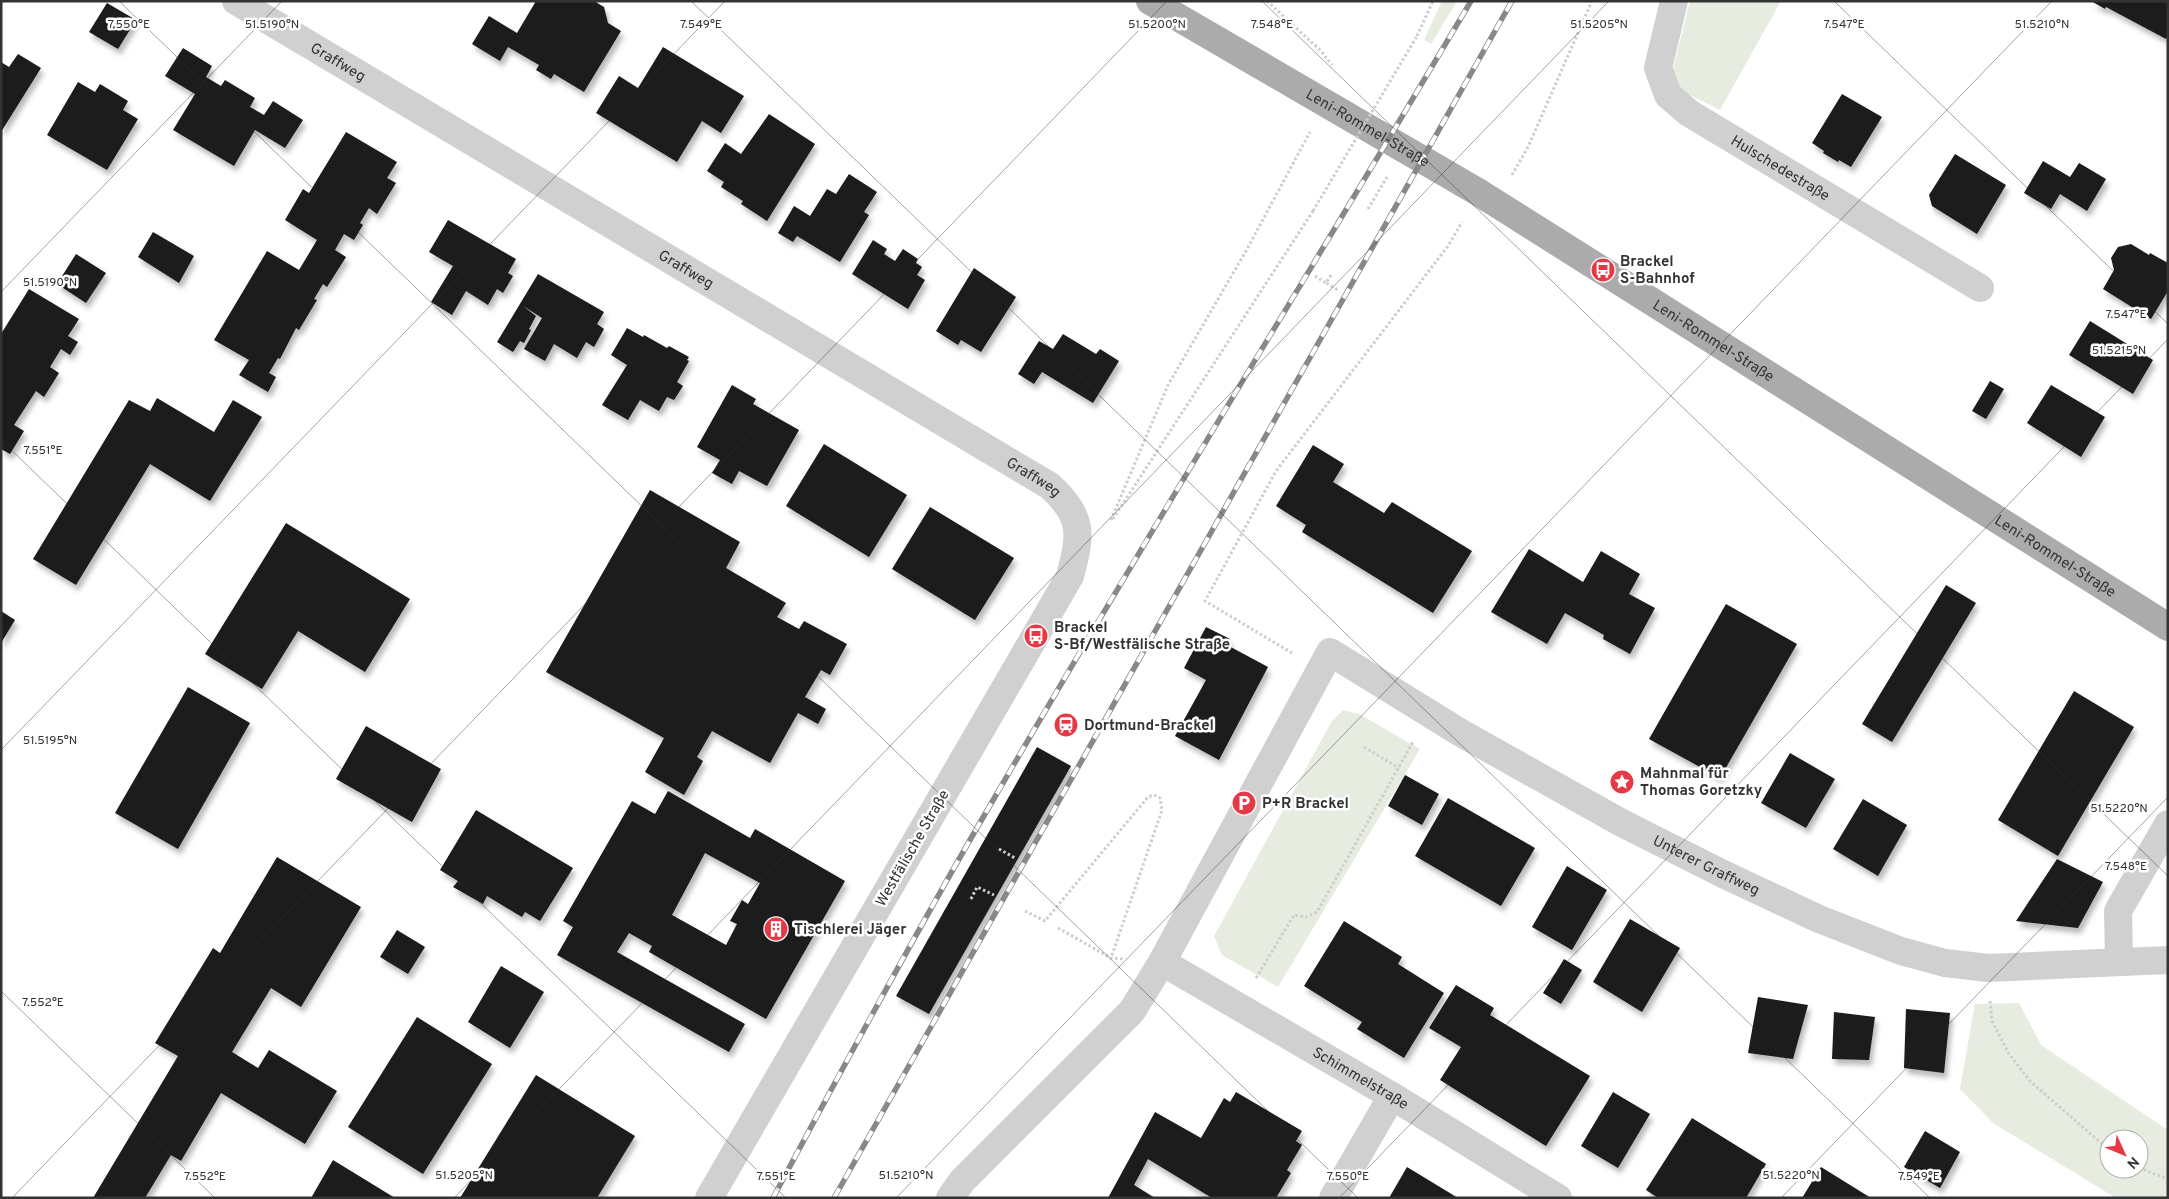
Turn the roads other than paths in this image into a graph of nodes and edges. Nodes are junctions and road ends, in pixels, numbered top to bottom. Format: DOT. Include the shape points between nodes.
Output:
graph roads {
  1 [pos="236,1"];
  2 [pos="1150,1"];
  3 [pos="1674,1"];
  4 [pos="1980,288"];
  5 [pos="1070,576"];
  6 [pos="2168,627"];
  7 [pos="2168,824"];
  8 [pos="2168,960"];
  9 [pos="2119,961"];
  10 [pos="1162,962"];
  11 [pos="1392,1096"];
  12 [pos="709,1198"];
  13 [pos="950,1198"];
  14 [pos="1333,1198"];
  15 [pos="1558,1198"];
  1 -- 5 [label="street, Graffweg" via="1050,486 1066,501 1077,522 1078,548"];
  2 -- 6 [label="main road, Leni-Rommel-Straße" via="1486,197"];
  3 -- 4 [label="street, Hulschedestraße" via="1658,68 1668,95 1689,113"];
  5 -- 12 [label="street, Westfälische Straße"];
  7 -- 9 [label="street" via="2118,911"];
  8 -- 9 [label="street, Unterer Graffweg"];
  9 -- 10 [label="street, Unterer Graffweg" via="1988,968 1945,963 1901,951 1819,919 1721,873 1620,822 1462,732 1325,661"];
  10 -- 11 [label="street, Schimmelstraße"];
  10 -- 13 [label="street" via="1132,1011 962,1181"];
  11 -- 14 [label="street"];
  11 -- 15 [label="street, Schimmelstraße"];
}
